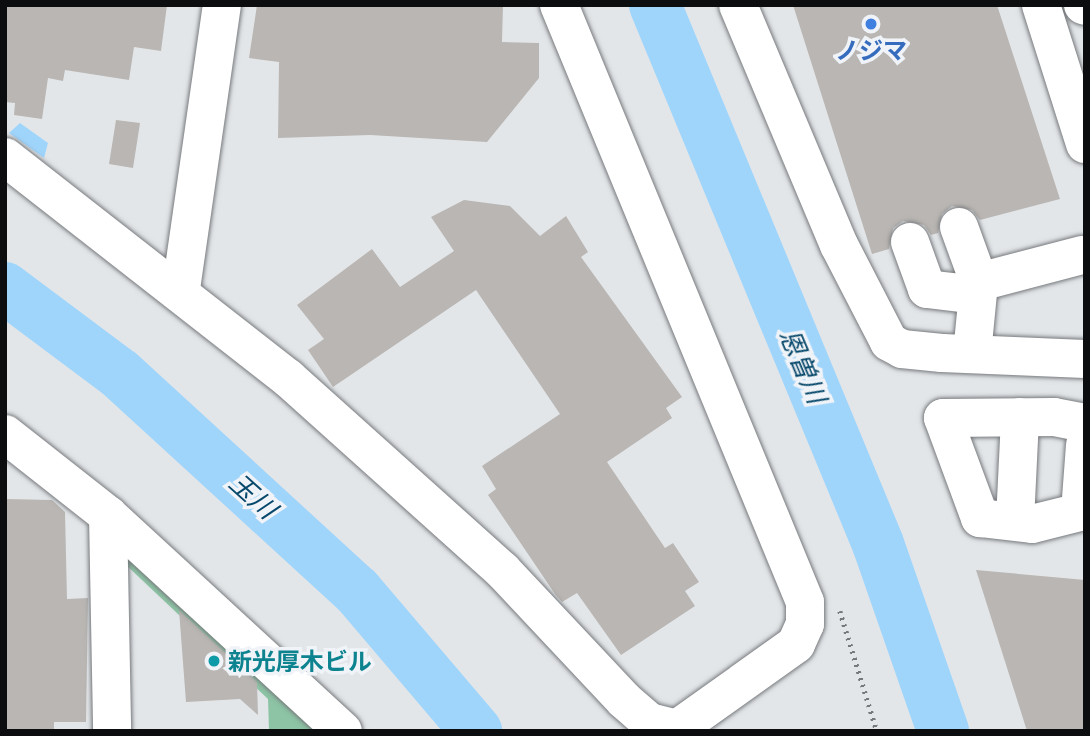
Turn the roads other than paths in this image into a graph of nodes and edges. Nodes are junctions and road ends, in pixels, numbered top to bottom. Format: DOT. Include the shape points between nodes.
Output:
graph roads {
  1 [pos="222,5"];
  2 [pos="559,5"];
  3 [pos="738,5"];
  4 [pos="1041,5"];
  5 [pos="1085,144"];
  6 [pos="5,157"];
  7 [pos="959,227"];
  8 [pos="910,242"];
  9 [pos="1082,255"];
  10 [pos="181,289"];
  11 [pos="978,289"];
  12 [pos="972,354"];
  13 [pos="1071,358"];
  14 [pos="1053,419"];
  15 [pos="5,434"];
  16 [pos="1085,445"];
  17 [pos="107,515"];
  18 [pos="1015,521"];
  19 [pos="112,731"];
  20 [pos="343,731"];
  1 -- 10 [label="street"];
  2 -- 10 [label="street" via="805,603 805,624 796,644 677,729 649,722 502,570"];
  3 -- 12 [label="street" via="839,246 889,342 902,349"];
  4 -- 5 [label="street"];
  6 -- 10 [label="street"];
  7 -- 11 [label="street"];
  8 -- 11 [label="street" via="927,289"];
  9 -- 11 [label="street"];
  11 -- 12 [label="street"];
  12 -- 13 [label="street"];
  13 -- 14 [label="street"];
  14 -- 18 [label="street"];
  14 -- 18 [label="street" via="943,418 980,518"];
  15 -- 17 [label="street"];
  16 -- 18 [label="street" via="1080,512 1032,524"];
  17 -- 19 [label="street"];
  17 -- 20 [label="street"];
}
